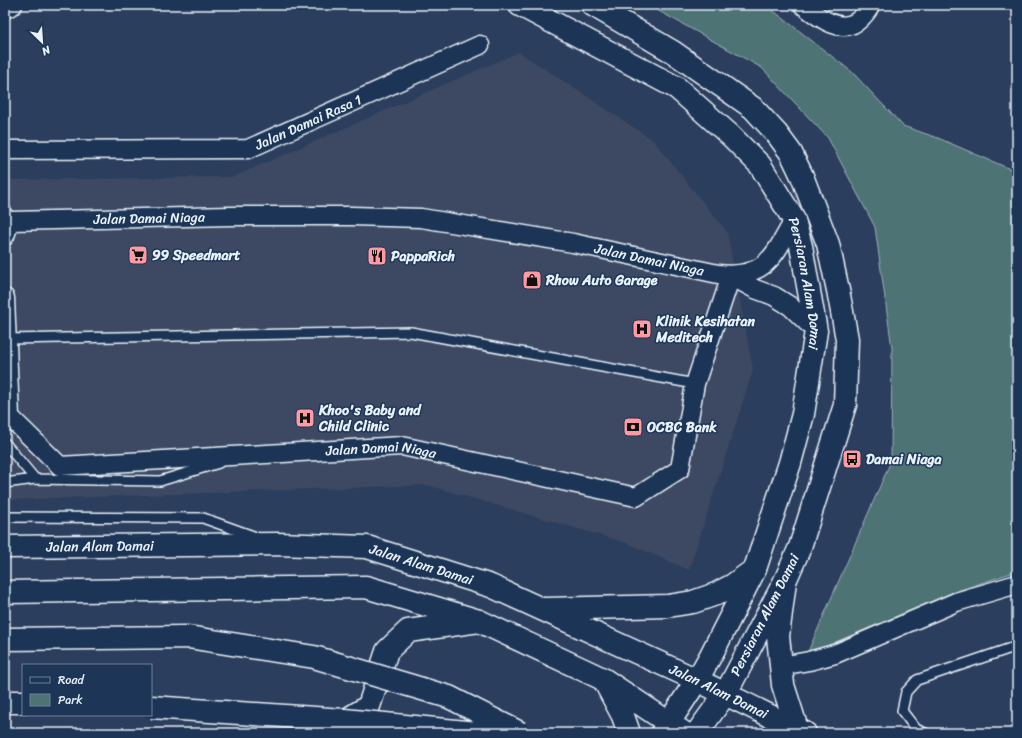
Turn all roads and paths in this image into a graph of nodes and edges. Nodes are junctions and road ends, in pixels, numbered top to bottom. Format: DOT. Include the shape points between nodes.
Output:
graph roads {
  1 [pos="13,5"];
  2 [pos="520,5"];
  3 [pos="593,5"];
  4 [pos="803,5"];
  5 [pos="870,5"];
  6 [pos="5,9"];
  7 [pos="480,45"];
  8 [pos="5,150"];
  9 [pos="794,220"];
  10 [pos="6,222"];
  11 [pos="731,276"];
  12 [pos="5,298"];
  13 [pos="816,331"];
  14 [pos="7,340"];
  15 [pos="695,384"];
  16 [pos="5,443"];
  17 [pos="246,456"];
  18 [pos="35,479"];
  19 [pos="5,483"];
  20 [pos="5,517"];
  21 [pos="277,544"];
  22 [pos="5,547"];
  23 [pos="755,569"];
  24 [pos="785,581"];
  25 [pos="1017,584"];
  26 [pos="5,592"];
  27 [pos="541,609"];
  28 [pos="480,621"];
  29 [pos="5,639"];
  30 [pos="1017,646"];
  31 [pos="781,666"];
  32 [pos="603,678"];
  33 [pos="697,680"];
  34 [pos="726,693"];
  35 [pos="5,702"];
  36 [pos="22,702"];
  37 [pos="152,707"];
  38 [pos="671,729"];
  39 [pos="801,731"];
  40 [pos="322,733"];
  41 [pos="476,733"];
  42 [pos="520,733"];
  43 [pos="629,733"];
  44 [pos="697,733"];
  45 [pos="925,733"];
  1 -- 6 [label="street"];
  2 -- 9 [label="main road, Persiaran Alam Damai" via="677,88 732,136 760,165"];
  3 -- 24 [label="main road, Persiaran Alam Damai" via="673,52 753,108 791,153 828,244 847,339 845,405 800,547"];
  4 -- 5 [label="street" via="820,19 840,26 857,22"];
  7 -- 8 [label="street, Jalan Damai Rasa 1" via="248,149"];
  9 -- 11 [label="street, Jalan Damai Niaga" via="768,262 753,271"];
  9 -- 13 [label="main road, Persiaran Alam Damai"];
  10 -- 11 [label="street, Jalan Damai Niaga" via="231,216 420,218 573,243"];
  11 -- 13 [label="street, Jalan Damai Niaga" via="790,306"];
  11 -- 15 [label="street, Jalan Damai Niaga"];
  12 -- 14 [label="street, Jalan Damai Niaga"];
  13 -- 23 [label="main road, Persiaran Alam Damai" via="803,414 790,463"];
  14 -- 15 [label="lane" via="412,332"];
  14 -- 17 [label="street, Jalan Damai Niaga" via="10,417 60,466"];
  15 -- 17 [label="street, Jalan Damai Niaga" via="680,469 636,497 402,446"];
  16 -- 18 [label="lane"];
  17 -- 18 [label="lane" via="160,481"];
  18 -- 19 [label="lane"];
  20 -- 21 [label="lane" via="203,518"];
  21 -- 22 [label="main road, Jalan Alam Damai"];
  21 -- 27 [label="main road, Jalan Alam Damai" via="368,547 491,586"];
  23 -- 27 [label="main road" via="733,585 693,602 668,606"];
  23 -- 33 [label="main road, Persiaran Alam Damai"];
  24 -- 31 [label="main road" via="778,636"];
  24 -- 34 [label="main road, Persiaran Alam Damai"];
  25 -- 31 [label="street" via="956,602 835,654"];
  26 -- 28 [label="main road" via="366,587"];
  27 -- 33 [label="main road, Jalan Alam Damai"];
  28 -- 32 [label="main road"];
  28 -- 40 [label="main road" via="408,631 387,651 369,706"];
  29 -- 42 [label="main road, bridge" via="188,637 314,657 449,697"];
  30 -- 45 [label="lane" via="917,680 906,692 902,711 916,729"];
  31 -- 39 [label="main road" via="783,685"];
  32 -- 38 [label="main road"];
  32 -- 43 [label="main road"];
  33 -- 34 [label="main road, Jalan Alam Damai"];
  33 -- 38 [label="main road, Persiaran Alam Damai"];
  34 -- 39 [label="main road, Jalan Alam Damai"];
  34 -- 44 [label="main road, Persiaran Alam Damai"];
  35 -- 36 [label="main road"];
  37 -- 41 [label="main road, bridge" via="344,720"];
}
